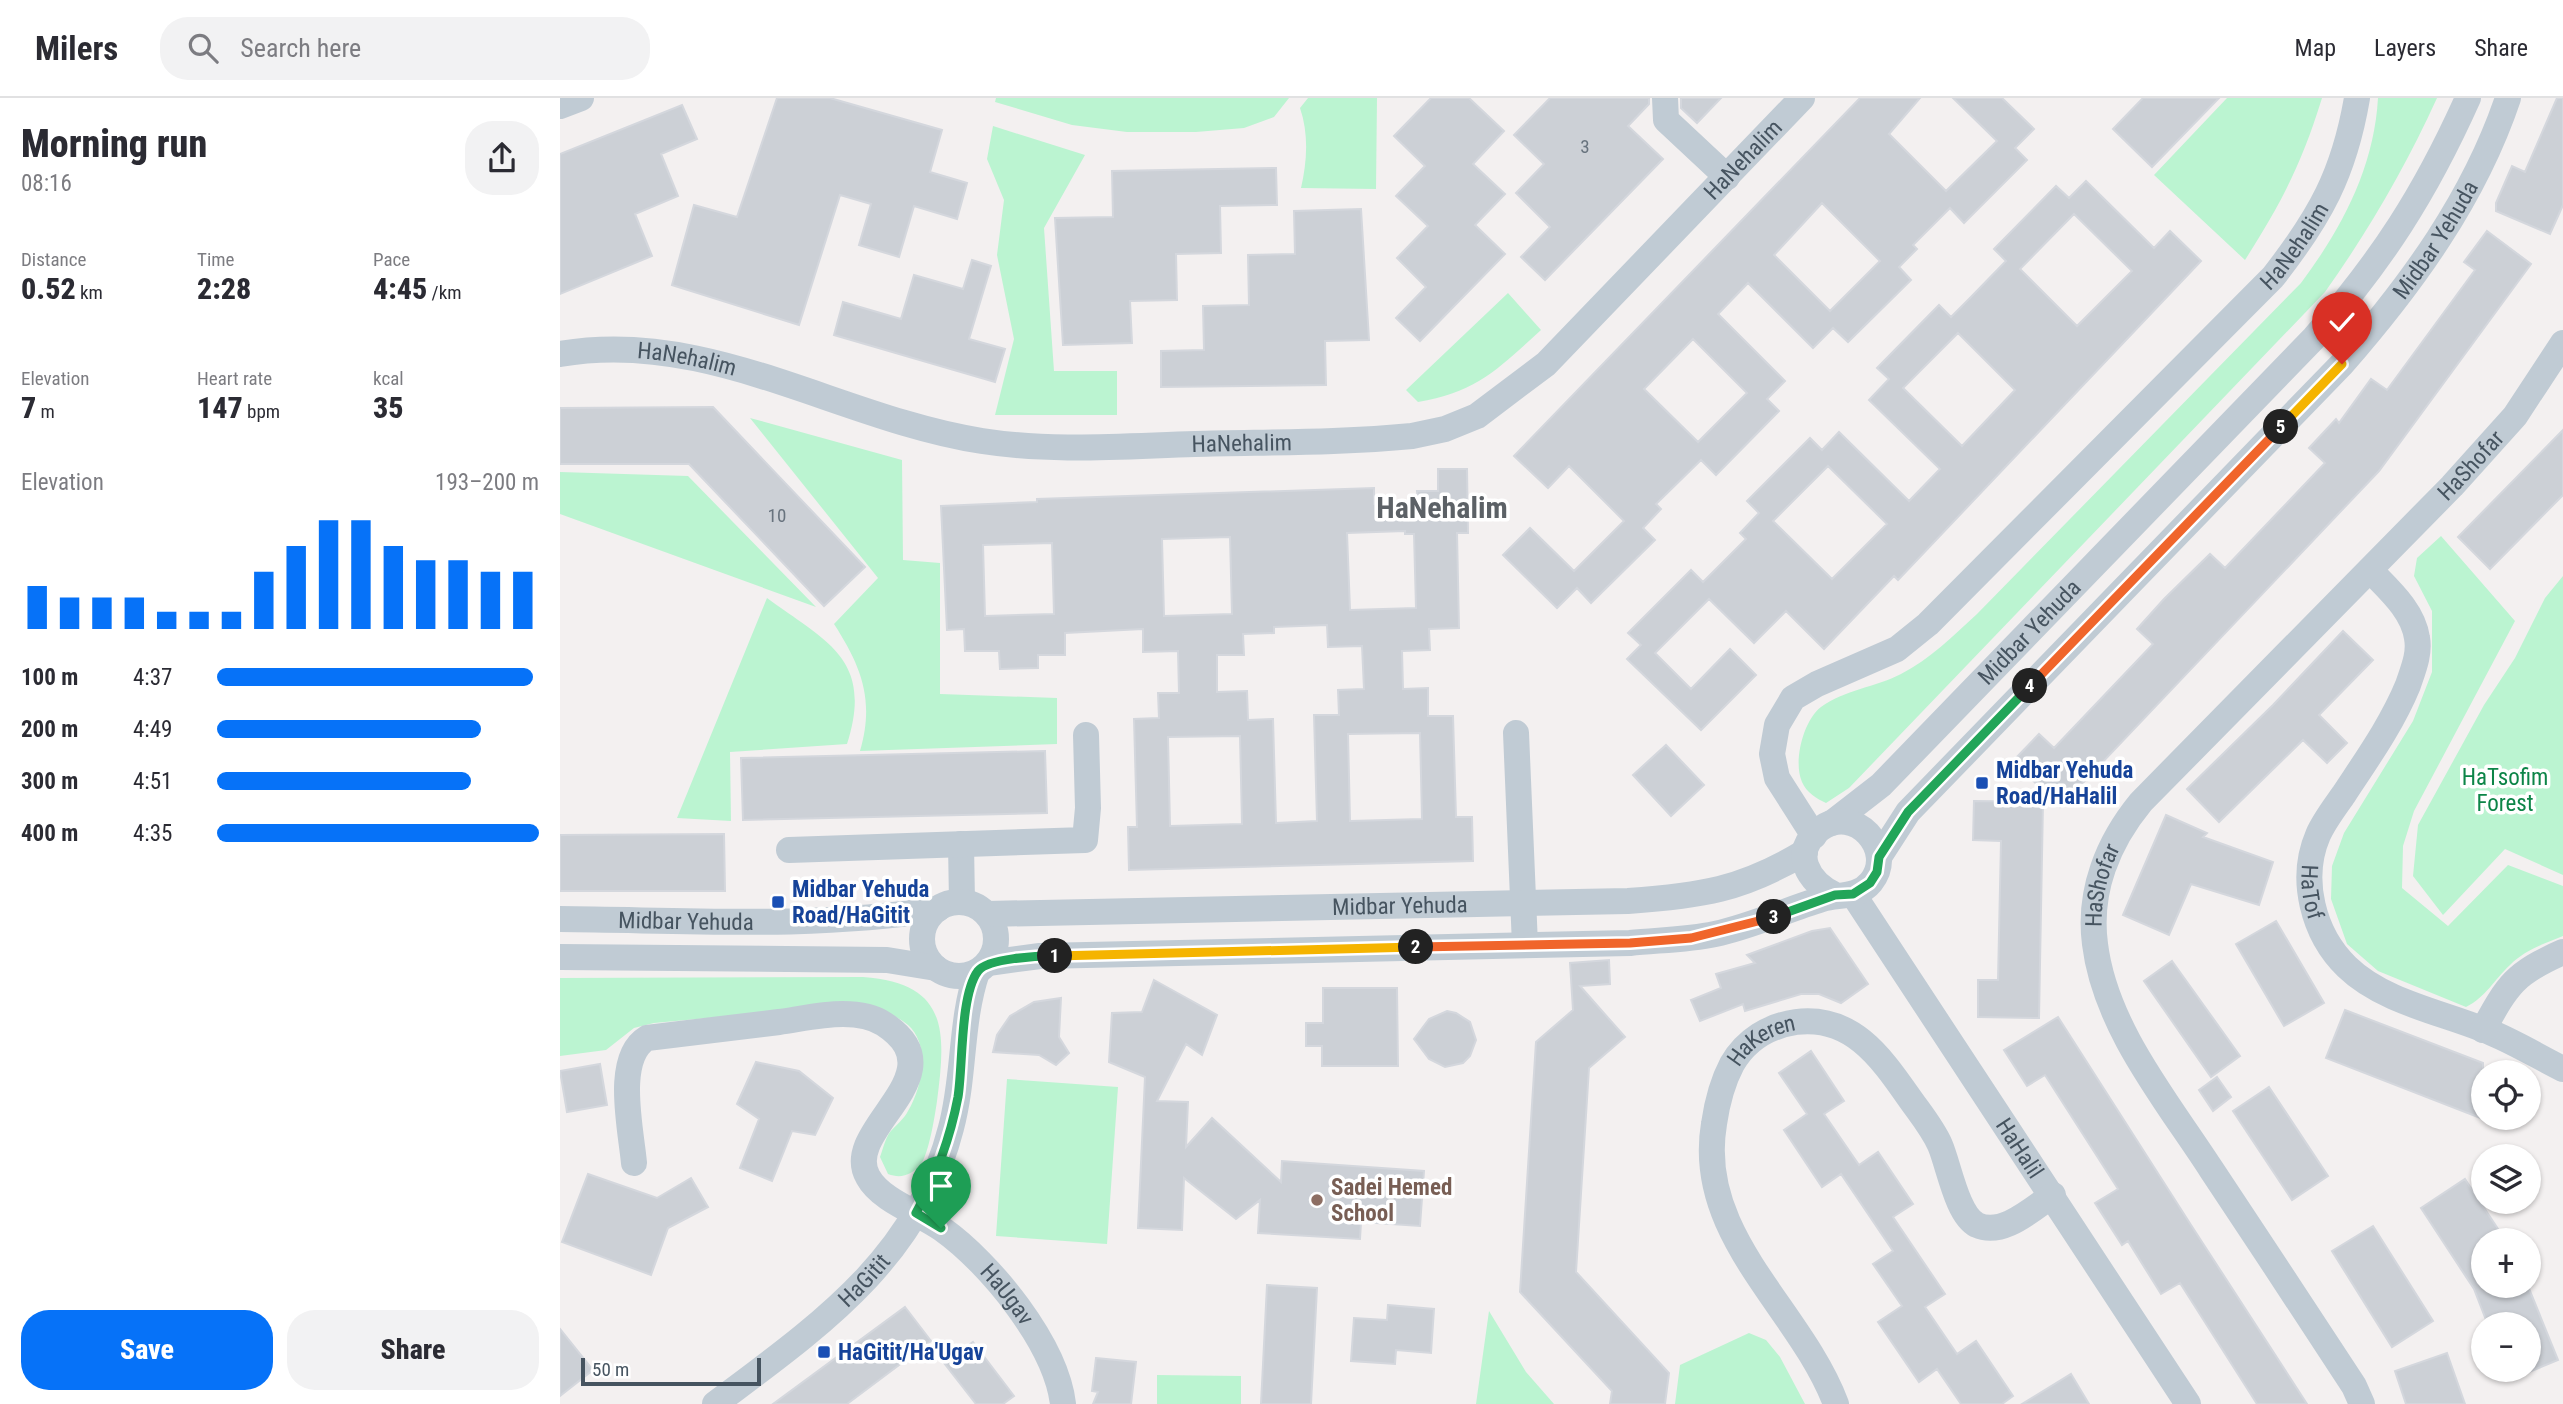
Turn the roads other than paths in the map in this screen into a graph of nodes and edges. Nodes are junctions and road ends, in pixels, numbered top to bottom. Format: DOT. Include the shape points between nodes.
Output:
graph roads {
  1 [pos="581,98"];
  2 [pos="1665,98"];
  3 [pos="1802,98"];
  4 [pos="2357,98"];
  5 [pos="2468,98"];
  6 [pos="2508,98"];
  7 [pos="560,106"];
  8 [pos="1727,177"];
  9 [pos="2563,343"];
  10 [pos="560,354"];
  11 [pos="2370,570"];
  12 [pos="1516,733"];
  13 [pos="1086,734"];
  14 [pos="1817,837"];
  15 [pos="961,844"];
  16 [pos="789,850"];
  17 [pos="1879,857"];
  18 [pos="1844,894"];
  19 [pos="1523,904"];
  20 [pos="950,906"];
  21 [pos="987,914"];
  22 [pos="560,919"];
  23 [pos="1525,945"];
  24 [pos="2563,952"];
  25 [pos="560,957"];
  26 [pos="982,967"];
  27 [pos="941,970"];
  28 [pos="964,1026"];
  29 [pos="2483,1030"];
  30 [pos="2563,1069"];
  31 [pos="634,1163"];
  32 [pos="2053,1195"];
  33 [pos="916,1213"];
  34 [pos="715,1404"];
  35 [pos="1063,1404"];
  36 [pos="1836,1404"];
  37 [pos="2188,1404"];
  38 [pos="2362,1404"];
  1 -- 7 [label="street"];
  2 -- 8 [label="street" via="1666,120"];
  3 -- 8 [label="street, HaNehalim"];
  4 -- 14 [label="street, HaNehalim" via="2349,145 2330,195 2273,277 1928,624 1896,649 1793,698 1777,725 1772,754 1777,778"];
  5 -- 14 [label="street, Midbar Yehuda" via="2423,192 2379,259 2321,330 1881,785"];
  6 -- 17 [label="street, Midbar Yehuda" via="2456,212 2389,309 2342,364 1908,812"];
  8 -- 10 [label="street, HaNehalim" via="1578,333 1517,388 1477,416 1412,436 1020,445 933,430 665,351"];
  9 -- 11 [label="street, HaShofar" via="2506,426"];
  11 -- 29 [label="street, HaTof" via="2411,620 2417,639 2416,663 2400,704 2318,835 2311,901 2319,925 2348,968 2394,995"];
  11 -- 38 [label="street, HaShofar" via="2122,824 2109,846 2094,909 2101,977 2122,1025"];
  12 -- 19 [label="street"];
  13 -- 15 [label="street" via="1085,840"];
  14 -- 17 [label="street" via="1859,825 1870,833"];
  14 -- 18 [label="street" via="1810,877 1818,887"];
  14 -- 19 [label="street, Midbar Yehuda" via="1752,881 1695,895"];
  15 -- 16 [label="street"];
  15 -- 20 [label="street"];
  17 -- 18 [label="street" via="1870,883"];
  18 -- 23 [label="street, Midbar Yehuda" via="1713,934 1630,943"];
  18 -- 32 [label="street, HaHalil"];
  19 -- 21 [label="street, Midbar Yehuda"];
  19 -- 23 [label="street"];
  20 -- 21 [label="street" via="976,906"];
  20 -- 22 [label="street, Midbar Yehuda" via="820,922"];
  20 -- 27 [label="street" via="927,920 923,933 927,958"];
  21 -- 26 [label="street" via="996,938 994,953"];
  23 -- 26 [label="street, Midbar Yehuda" via="1040,956"];
  24 -- 29 [label="street" via="2518,976"];
  25 -- 27 [label="street, Midbar Yehuda" via="887,960"];
  26 -- 27 [label="street" via="965,976"];
  26 -- 28 [label="street, HaGitit"];
  27 -- 28 [label="street, HaGitit"];
  28 -- 33 [label="street, HaGitit" via="952,1128 942,1161"];
  29 -- 30 [label="street, HaTof"];
  31 -- 33 [label="street, HaUgav" via="627,1072 638,1044 648,1038 860,1015 875,1019 898,1036 909,1066 906,1084 867,1148 866,1176"];
  32 -- 36 [label="street, HaKeren" via="2004,1225 1991,1228 1970,1220 1933,1132 1881,1057 1846,1029 1828,1022 1794,1023 1770,1029 1739,1052 1721,1089 1712,1136 1713,1183 1745,1255 1820,1367"];
  32 -- 37 [label="street, HaHalil"];
  33 -- 34 [label="street, HaGitit" via="874,1273 842,1306"];
  33 -- 35 [label="street, HaUgav" via="964,1245 1015,1305 1049,1357"];
}
